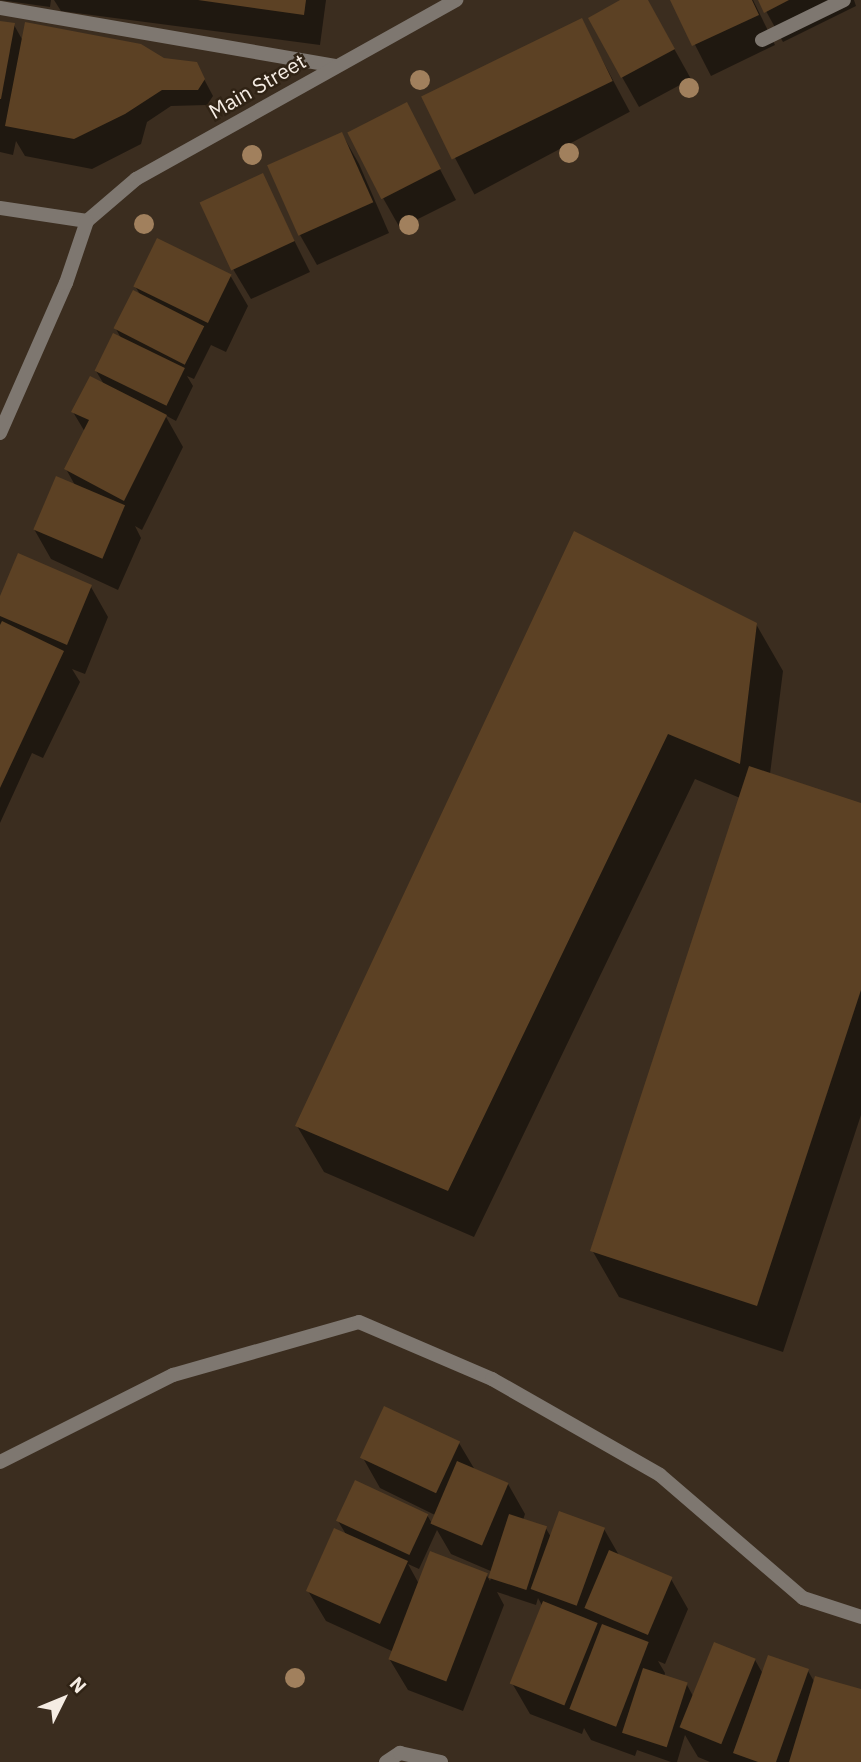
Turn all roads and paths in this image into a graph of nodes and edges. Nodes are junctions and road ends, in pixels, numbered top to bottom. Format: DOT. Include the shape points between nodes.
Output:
graph roads {
  1 [pos="456,0"];
  2 [pos="844,0"];
  3 [pos="0,8"];
  4 [pos="762,40"];
  5 [pos="335,66"];
  6 [pos="0,208"];
  7 [pos="87,221"];
  8 [pos="0,433"];
  9 [pos="0,1462"];
  10 [pos="861,1617"];
  11 [pos="386,1762"];
  12 [pos="441,1762"];
  1 -- 5 [label="street, Main Street"];
  2 -- 4 [label="street"];
  3 -- 5 [label="street"];
  5 -- 7 [label="street, Main Street" via="136,179"];
  6 -- 7 [label="street"];
  7 -- 8 [label="street" via="66,283"];
  9 -- 10 [label="street" via="173,1375 359,1322 492,1378 660,1475 803,1598"];
  11 -- 12 [label="street" via="400,1753"];
}
